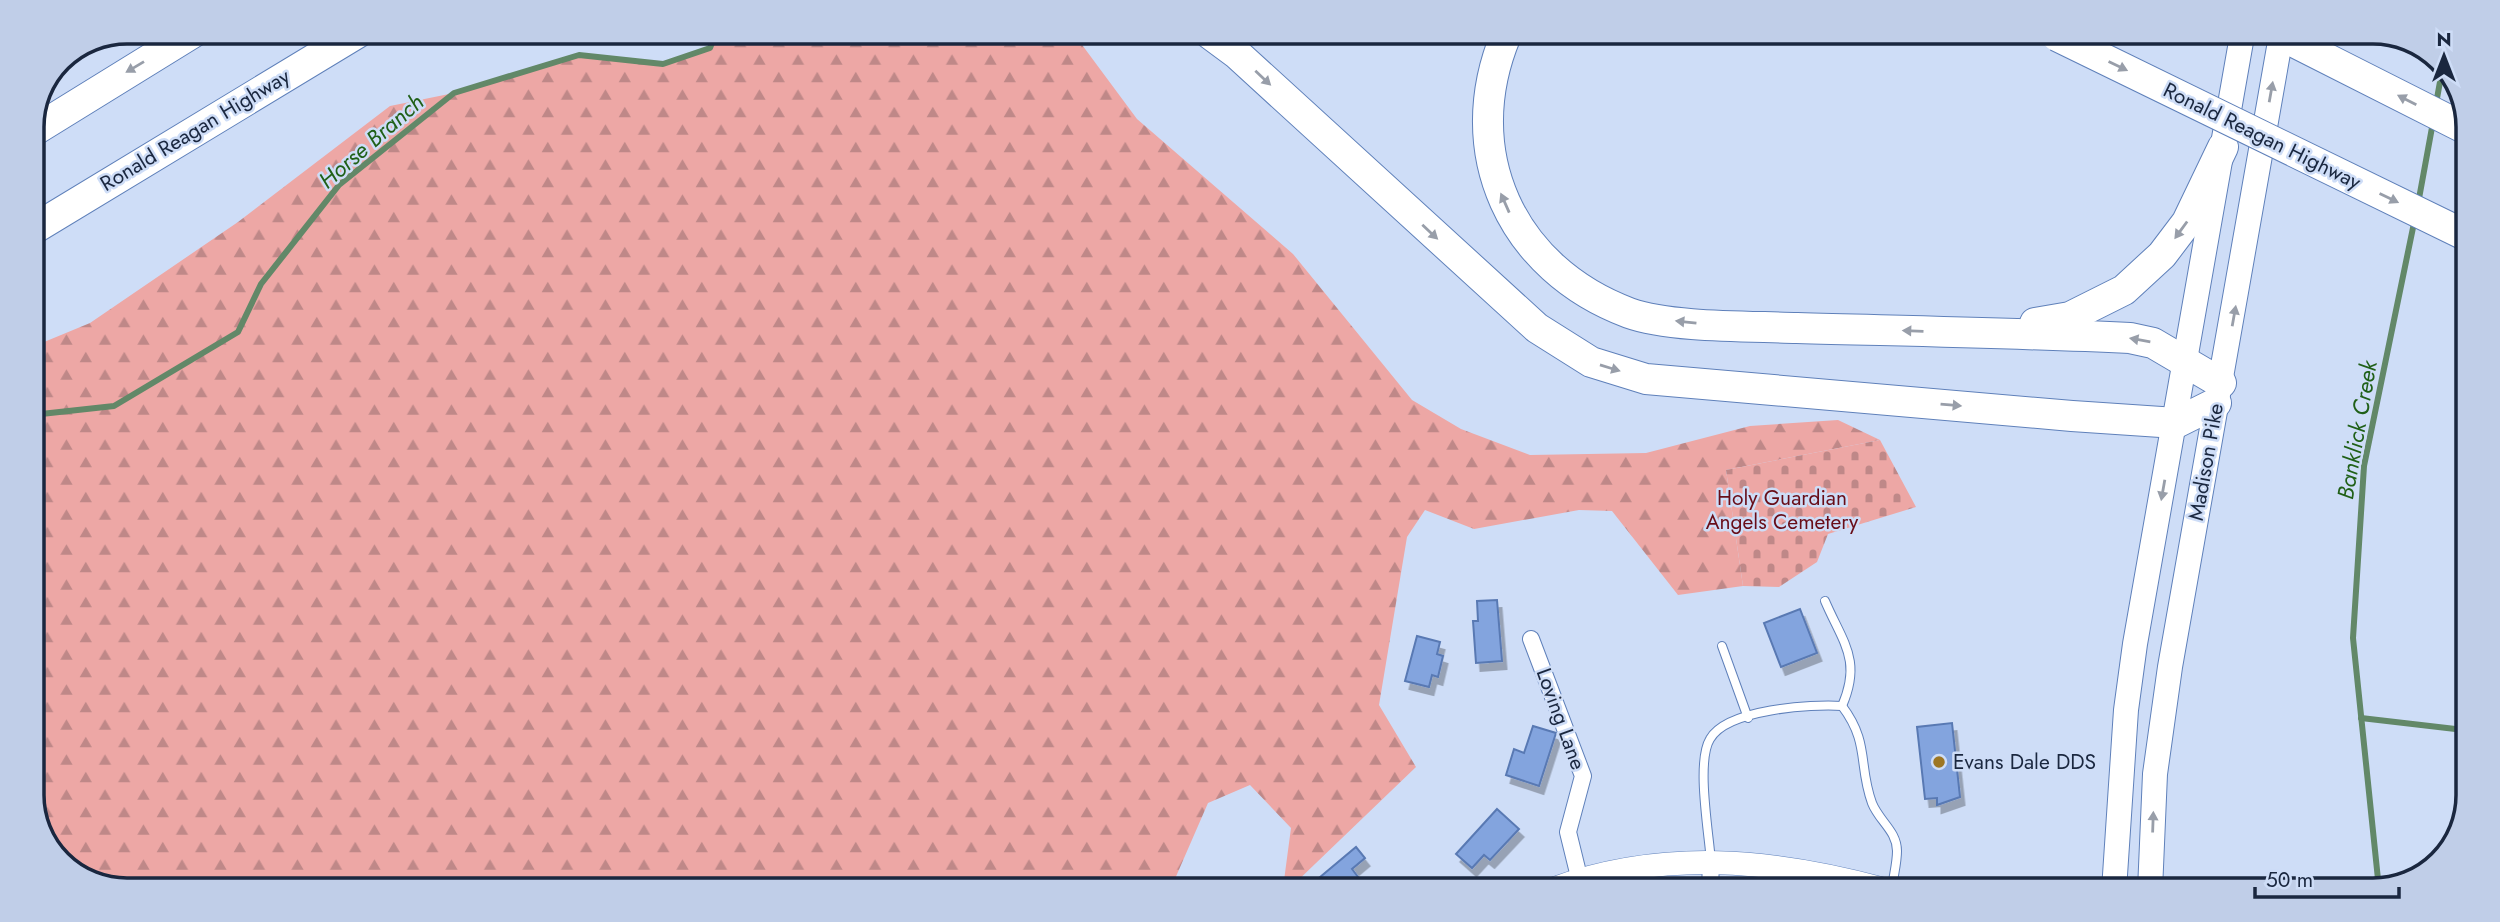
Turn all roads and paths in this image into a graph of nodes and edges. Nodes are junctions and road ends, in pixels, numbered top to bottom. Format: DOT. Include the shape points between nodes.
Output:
graph roads {
  1 [pos="175,44"];
  2 [pos="338,44"];
  3 [pos="1224,44"];
  4 [pos="1504,44"];
  5 [pos="2073,44"];
  6 [pos="2241,44"];
  7 [pos="2280,44"];
  8 [pos="2297,44"];
  9 [pos="44,124"];
  10 [pos="2456,124"];
  11 [pos="2223,147"];
  12 [pos="44,223"];
  13 [pos="2456,230"];
  14 [pos="1981,333"];
  15 [pos="2185,363"];
  16 [pos="2219,393"];
  17 [pos="2176,423"];
  18 [pos="1825,601"];
  19 [pos="1531,639"];
  20 [pos="1722,646"];
  21 [pos="1842,705"];
  22 [pos="1748,718"];
  23 [pos="1711,862"];
  24 [pos="1579,878"];
  25 [pos="1592,878"];
  26 [pos="1710,878"];
  27 [pos="1841,878"];
  28 [pos="1893,878"];
  29 [pos="2115,878"];
  30 [pos="2151,878"];
  1 -- 9 [label="highway, one-way"];
  2 -- 12 [label="highway, Ronald Reagan Highway"];
  3 -- 17 [label="highway, one-way" via="1538,328 1591,362 1646,379"];
  14 -- 4 [label="highway, one-way" via="1726,326 1648,318 1597,298 1533,250 1495,180 1487,120"];
  5 -- 13 [label="highway, Ronald Reagan Highway, one-way, bridge"];
  6 -- 11 [label="main road, Madison Pike"];
  16 -- 7 [label="main road, Madison Pike, one-way"];
  10 -- 8 [label="highway, one-way"];
  11 -- 14 [label="highway, one-way" via="2188,222 2162,256 2124,289 2070,317"];
  11 -- 15 [label="main road, Madison Pike"];
  15 -- 14 [label="highway, one-way" via="2153,343 2130,338"];
  15 -- 16 [label="highway"];
  15 -- 17 [label="main road, Madison Pike"];
  16 -- 17 [label="highway"];
  30 -- 16 [label="main road, Madison Pike, one-way" via="2155,774 2170,667"];
  17 -- 29 [label="main road, Madison Pike, one-way" via="2128,697"];
  18 -- 21 [label="lane" via="1853,670"];
  19 -- 24 [label="street, Loving Lane" via="1583,776 1568,832"];
  20 -- 22 [label="lane"];
  21 -- 22 [label="lane" via="1808,704"];
  21 -- 28 [label="lane" via="1863,746 1873,805 1892,831 1897,850"];
  22 -- 23 [label="lane" via="1722,726 1710,739 1704,762"];
  23 -- 25 [label="street"];
  23 -- 26 [label="street"];
  23 -- 27 [label="street" via="1770,864"];
}
